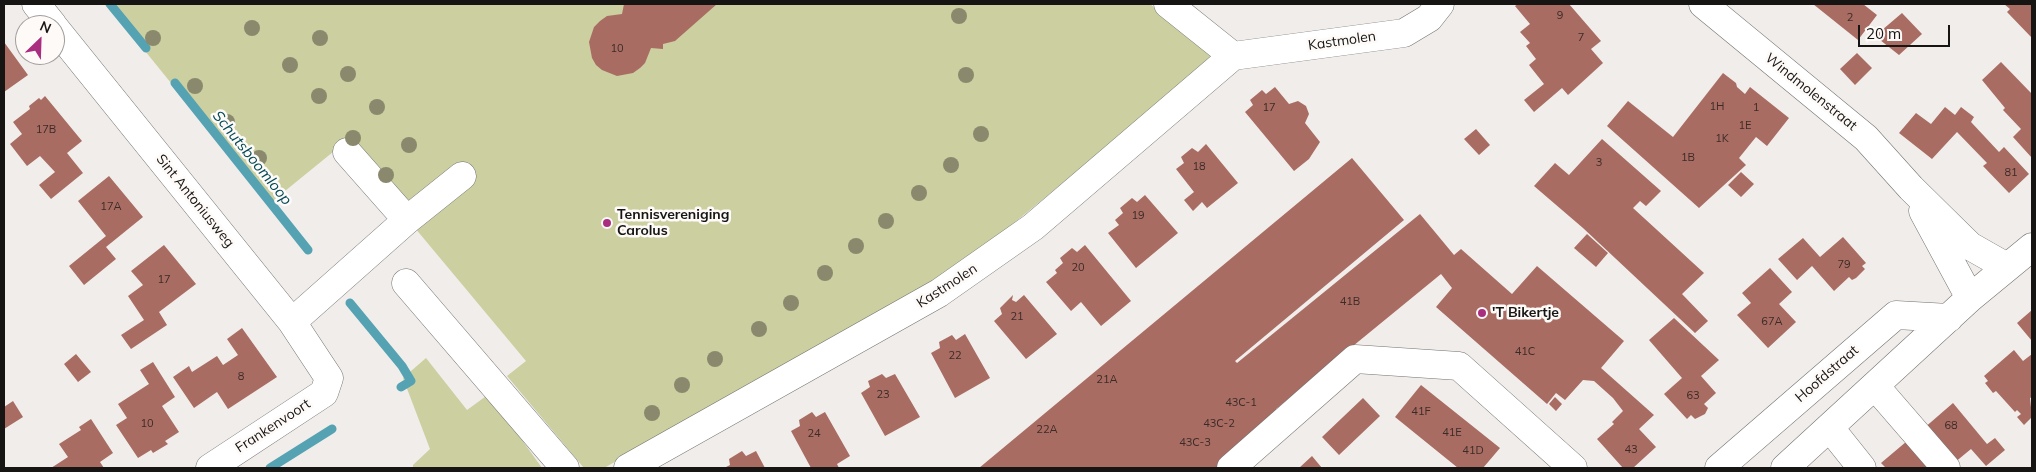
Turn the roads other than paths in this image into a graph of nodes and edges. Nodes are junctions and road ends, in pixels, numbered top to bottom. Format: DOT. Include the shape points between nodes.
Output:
graph roads {
  1 [pos="36,4"];
  2 [pos="1168,4"];
  3 [pos="1440,4"];
  4 [pos="1703,4"];
  5 [pos="45,15"];
  6 [pos="65,40"];
  7 [pos="1233,56"];
  8 [pos="347,152"];
  9 [pos="462,176"];
  10 [pos="1911,188"];
  11 [pos="407,220"];
  12 [pos="2032,247"];
  13 [pos="2008,267"];
  14 [pos="406,283"];
  15 [pos="1970,298"];
  16 [pos="1949,318"];
  17 [pos="292,322"];
  18 [pos="329,378"];
  19 [pos="1876,386"];
  20 [pos="1830,428"];
  21 [pos="210,468"];
  22 [pos="565,468"];
  23 [pos="628,468"];
  24 [pos="1231,468"];
  25 [pos="1574,468"];
  26 [pos="1719,468"];
  27 [pos="1785,468"];
  28 [pos="1862,468"];
  29 [pos="1946,468"];
  1 -- 5 [label="street, Sint Antoniusweg"];
  2 -- 7 [label="street"];
  3 -- 7 [label="street, Kastmolen" via="1429,18 1404,33"];
  4 -- 10 [label="street, Windmolenstraat" via="1866,138"];
  6 -- 17 [label="street, Sint Antoniusweg"];
  7 -- 23 [label="street, Kastmolen" via="1033,227 939,293"];
  8 -- 11 [label="street"];
  9 -- 11 [label="street"];
  10 -- 13 [label="street, Windmolenstraat" via="1970,246"];
  10 -- 15 [label="street, Windmolenstraat"];
  11 -- 17 [label="street"];
  12 -- 13 [label="street"];
  13 -- 15 [label="street"];
  14 -- 22 [label="street"];
  15 -- 16 [label="street"];
  16 -- 19 [label="street"];
  16 -- 26 [label="street, Hoofdstraat" via="1896,315"];
  17 -- 18 [label="street, Sint Antoniusweg"];
  18 -- 21 [label="street, Frankenvoort" via="324,392"];
  19 -- 20 [label="street"];
  19 -- 29 [label="street"];
  20 -- 27 [label="street"];
  20 -- 28 [label="street"];
  24 -- 25 [label="street" via="1355,358 1459,366"];
}
